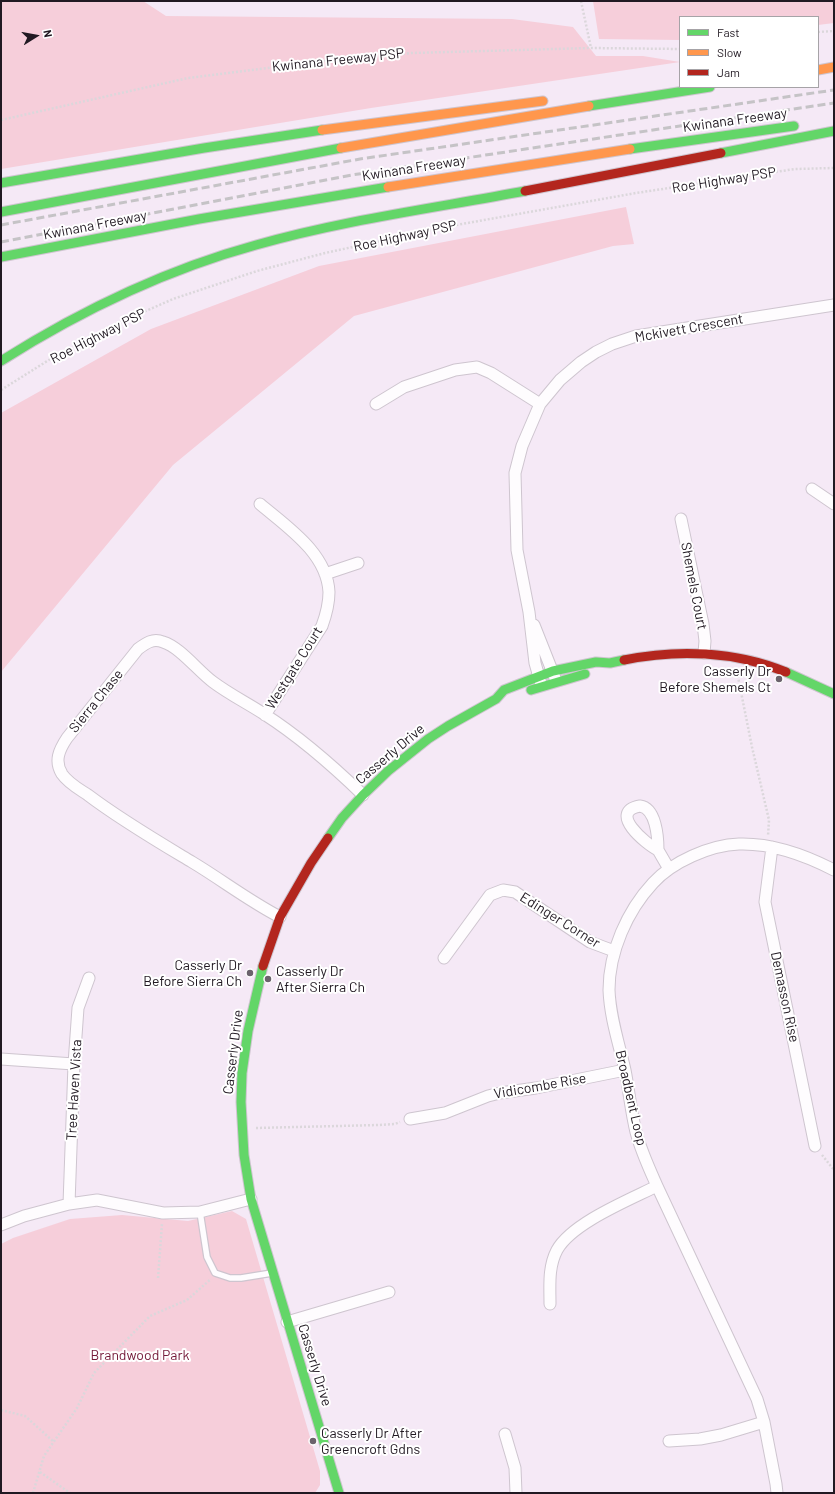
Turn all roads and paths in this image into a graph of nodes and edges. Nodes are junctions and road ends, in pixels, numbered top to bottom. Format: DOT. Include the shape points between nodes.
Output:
graph roads {
  1 [pos="581,1"];
  2 [pos="834,31"];
  3 [pos="819,32"];
  4 [pos="591,48"];
  5 [pos="679,49"];
  6 [pos="834,67"];
  7 [pos="820,69"];
  8 [pos="679,85"];
  9 [pos="704,88"];
  10 [pos="607,94"];
  11 [pos="554,100"];
  12 [pos="1,120"];
  13 [pos="805,124"];
  14 [pos="834,130"];
  15 [pos="834,168"];
  16 [pos="1,183"];
  17 [pos="1,212"];
  18 [pos="1,257"];
  19 [pos="834,305"];
  20 [pos="1,361"];
  21 [pos="1,390"];
  22 [pos="376,404"];
  23 [pos="540,404"];
  24 [pos="812,489"];
  25 [pos="260,504"];
  26 [pos="834,504"];
  27 [pos="681,519"];
  28 [pos="358,563"];
  29 [pos="325,574"];
  30 [pos="529,612"];
  31 [pos="704,653"];
  32 [pos="738,658"];
  33 [pos="610,663"];
  34 [pos="554,677"];
  35 [pos="540,682"];
  36 [pos="523,693"];
  37 [pos="834,694"];
  38 [pos="511,697"];
  39 [pos="496,699"];
  40 [pos="265,714"];
  41 [pos="363,795"];
  42 [pos="770,847"];
  43 [pos="658,850"];
  44 [pos="669,869"];
  45 [pos="834,870"];
  46 [pos="280,917"];
  47 [pos="614,951"];
  48 [pos="444,958"];
  49 [pos="89,978"];
  50 [pos="1,1059"];
  51 [pos="74,1064"];
  52 [pos="625,1070"];
  53 [pos="410,1119"];
  54 [pos="253,1128"];
  55 [pos="815,1146"];
  56 [pos="834,1170"];
  57 [pos="657,1186"];
  58 [pos="251,1199"];
  59 [pos="69,1204"];
  60 [pos="200,1212"];
  61 [pos="162,1213"];
  62 [pos="1,1225"];
  63 [pos="215,1273"];
  64 [pos="272,1273"];
  65 [pos="158,1278"];
  66 [pos="389,1292"];
  67 [pos="550,1304"];
  68 [pos="287,1322"];
  69 [pos="1,1410"];
  70 [pos="764,1422"];
  71 [pos="505,1434"];
  72 [pos="669,1441"];
  73 [pos="54,1442"];
  74 [pos="40,1472"];
  75 [pos="34,1493"];
  76 [pos="70,1493"];
  77 [pos="338,1493"];
  78 [pos="516,1493"];
  79 [pos="777,1493"];
  1 -- 4 [label="path"];
  2 -- 3 [label="path"];
  4 -- 5 [label="path, Kwinana Freeway PSP"];
  4 -- 12 [label="path, Kwinana Freeway PSP" via="412,53 245,70 180,79"];
  6 -- 7 [label="main road"];
  8 -- 10 [label="main road"];
  9 -- 17 [label="main road" via="335,149"];
  11 -- 16 [label="main road" via="194,149"];
  13 -- 18 [label="main road, Kwinana Freeway" via="325,196"];
  14 -- 20 [label="main road" via="331,226 256,245 182,269 111,300"];
  15 -- 21 [label="path, Roe Highway PSP" via="795,169 453,226 325,253 257,271 173,299 121,322 60,353"];
  19 -- 23 [label="street, Mckivett Crescent" via="636,336 612,344 581,362 560,380"];
  22 -- 23 [label="street" via="404,387 455,370 477,368 491,373"];
  23 -- 30 [label="street, Mckivett Crescent" via="522,446 515,472 517,550"];
  24 -- 26 [label="street"];
  25 -- 29 [label="street, Westgate Court" via="314,554"];
  27 -- 31 [label="street, Shemels Court" via="703,624"];
  28 -- 29 [label="street"];
  29 -- 40 [label="street, Westgate Court" via="329,592 322,626"];
  30 -- 34 [label="street, Mckivett Crescent"];
  30 -- 35 [label="street, Mckivett Crescent" via="534,663"];
  31 -- 32 [label="main road, Casserly Drive"];
  31 -- 33 [label="main road, Casserly Drive" via="655,654"];
  32 -- 37 [label="main road, Casserly Drive" via="785,671"];
  32 -- 42 [label="path" via="737,670 747,724 769,820"];
  33 -- 34 [label="main road, Casserly Drive" via="596,662"];
  33 -- 34 [label="main road, Casserly Drive" via="595,672"];
  34 -- 35 [label="main road, Casserly Drive"];
  35 -- 36 [label="main road, Casserly Drive"];
  35 -- 39 [label="main road, Casserly Drive" via="504,690"];
  38 -- 39 [label="main road, Casserly Drive"];
  39 -- 41 [label="main road, Casserly Drive" via="428,739"];
  40 -- 41 [label="street, Sierra Chase" via="334,767"];
  40 -- 46 [label="street, Sierra Chase" via="212,682 174,647 155,640 138,649 67,738 59,750 58,761 63,776 71,784 260,907"];
  41 -- 46 [label="main road, Casserly Drive" via="342,818 311,863"];
  42 -- 44 [label="street, Broadbent Loop" via="739,844 720,847 701,853"];
  42 -- 45 [label="street, Broadbent Loop" via="805,856"];
  42 -- 55 [label="street, Demasson Rise" via="765,902"];
  43 -- 44 [label="street"];
  44 -- 47 [label="street, Broadbent Loop" via="652,883 634,908 622,928"];
  46 -- 58 [label="main road, Casserly Drive" via="254,1002 242,1073 242,1130"];
  47 -- 48 [label="street, Edinger Corner" via="590,942 515,892 503,890 490,894"];
  47 -- 52 [label="street, Broadbent Loop" via="609,990 613,1021"];
  49 -- 51 [label="street, Tree Haven Vista" via="78,1008"];
  50 -- 51 [label="street"];
  51 -- 59 [label="street, Tree Haven Vista"];
  52 -- 53 [label="street, Vidicombe Rise" via="500,1093 445,1113"];
  52 -- 57 [label="street, Broadbent Loop" via="637,1132"];
  53 -- 54 [label="path" via="395,1124"];
  55 -- 56 [label="path"];
  57 -- 67 [label="street" via="586,1223 568,1237 557,1250 552,1264 549,1278"];
  57 -- 70 [label="street, Broadbent Loop" via="757,1399"];
  58 -- 60 [label="street"];
  58 -- 64 [label="main road, Casserly Drive"];
  59 -- 61 [label="street" via="98,1200"];
  59 -- 62 [label="street"];
  60 -- 61 [label="street"];
  60 -- 63 [label="lane" via="207,1257"];
  61 -- 65 [label="path"];
  63 -- 64 [label="lane" via="230,1278 241,1278"];
  63 -- 73 [label="path" via="188,1300 150,1316 123,1342 94,1373"];
  64 -- 68 [label="main road, Casserly Drive"];
  66 -- 68 [label="street"];
  68 -- 77 [label="main road, Casserly Drive"];
  69 -- 73 [label="path" via="24,1416"];
  70 -- 72 [label="street" via="721,1435"];
  70 -- 79 [label="street, Broadbent Loop"];
  71 -- 78 [label="street" via="515,1468"];
  73 -- 74 [label="path" via="44,1456"];
  74 -- 75 [label="path"];
  74 -- 76 [label="path"];
}
